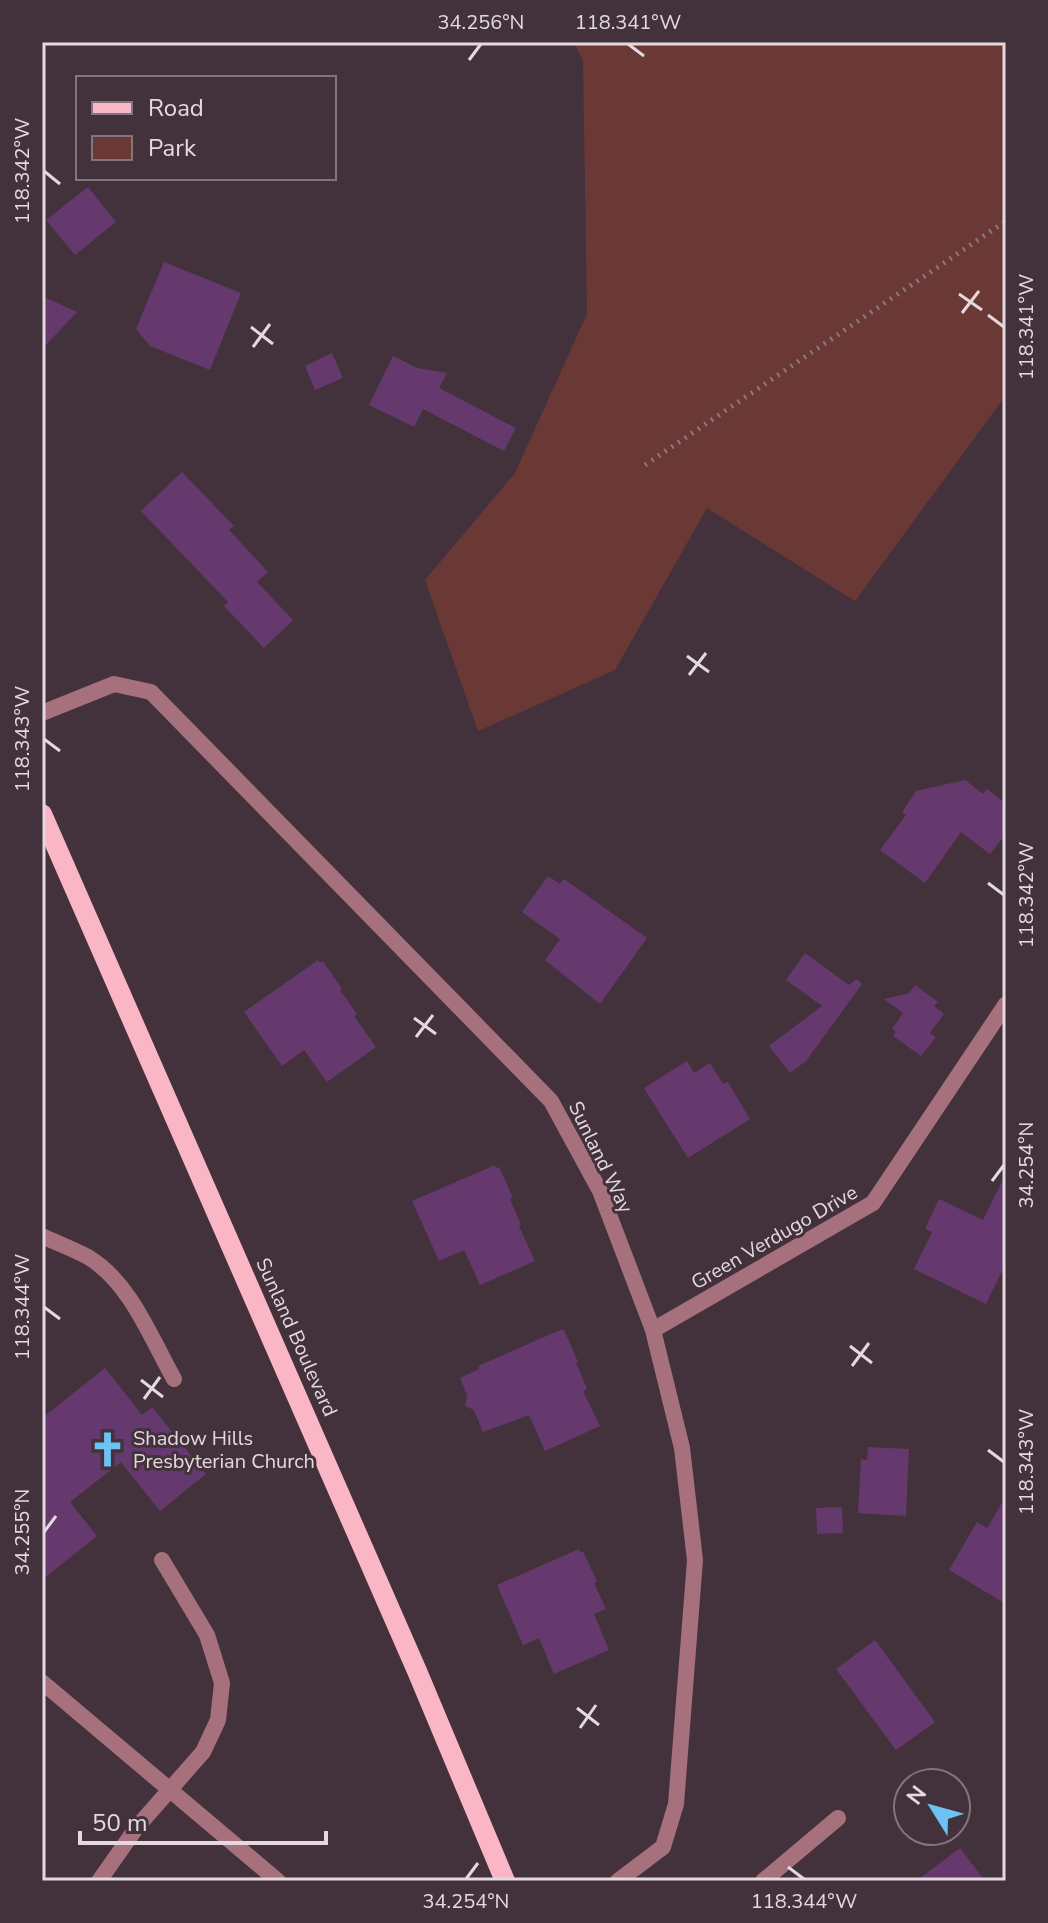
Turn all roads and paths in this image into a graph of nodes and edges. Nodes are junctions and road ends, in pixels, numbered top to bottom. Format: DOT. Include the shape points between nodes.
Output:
graph roads {
  1 [pos="1006,221"];
  2 [pos="645,465"];
  3 [pos="42,713"];
  4 [pos="42,814"];
  5 [pos="1006,1004"];
  6 [pos="42,1236"];
  7 [pos="653,1330"];
  8 [pos="174,1379"];
  9 [pos="162,1560"];
  10 [pos="42,1682"];
  11 [pos="170,1789"];
  12 [pos="838,1818"];
  13 [pos="99,1881"];
  14 [pos="278,1881"];
  15 [pos="505,1881"];
  16 [pos="618,1881"];
  17 [pos="763,1881"];
  1 -- 2 [label="path"];
  3 -- 7 [label="street, Sunland Way" via="114,684 151,692 163,704 551,1101 600,1191"];
  4 -- 15 [label="main road, Sunland Boulevard"];
  5 -- 7 [label="street, Green Verdugo Drive" via="873,1203"];
  6 -- 8 [label="street" via="88,1258 112,1277"];
  7 -- 16 [label="street, Sunland Way" via="682,1448 695,1560 676,1804 663,1847"];
  9 -- 11 [label="street" via="207,1635 222,1683 218,1720 203,1752"];
  10 -- 11 [label="street"];
  11 -- 13 [label="street"];
  11 -- 14 [label="street"];
  12 -- 17 [label="street"];
}
